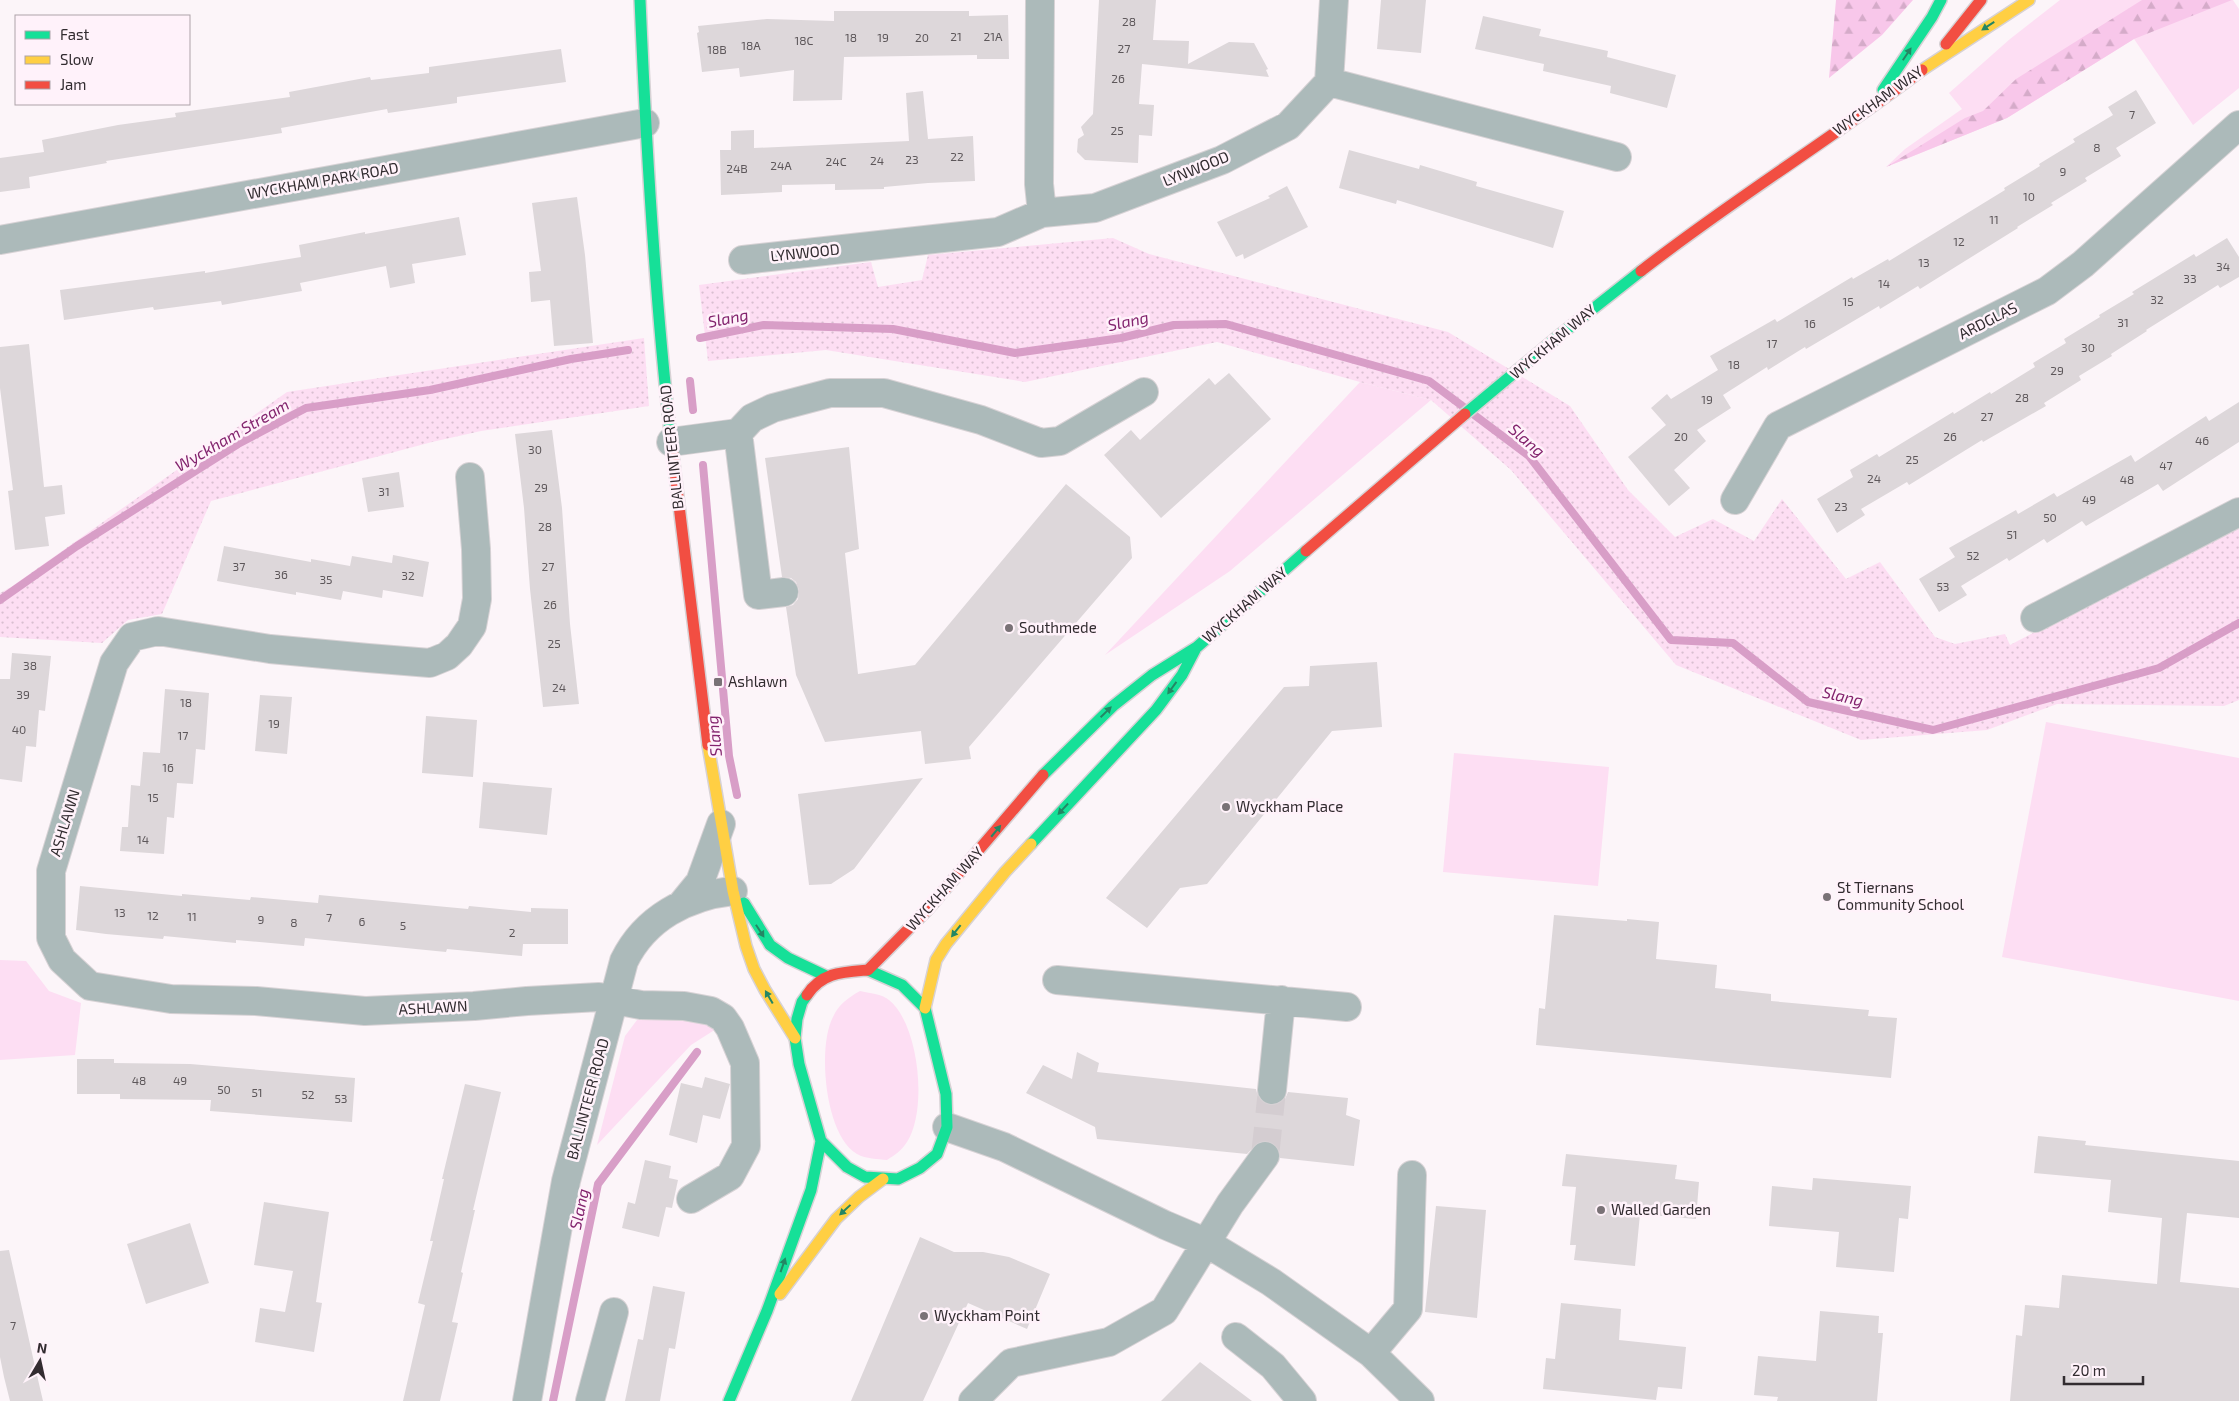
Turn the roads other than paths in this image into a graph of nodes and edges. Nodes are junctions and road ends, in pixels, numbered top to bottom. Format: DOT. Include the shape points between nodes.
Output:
graph roads {
  1 [pos="640,0"];
  2 [pos="1040,0"];
  3 [pos="1334,0"];
  4 [pos="1941,0"];
  5 [pos="1981,0"];
  6 [pos="2029,0"];
  7 [pos="1929,64"];
  8 [pos="1329,82"];
  9 [pos="1870,110"];
  10 [pos="645,123"];
  11 [pos="2239,125"];
  12 [pos="1617,157"];
  13 [pos="1042,213"];
  14 [pos="0,240"];
  15 [pos="743,260"];
  16 [pos="1144,392"];
  17 [pos="738,433"];
  18 [pos="671,442"];
  19 [pos="470,477"];
  20 [pos="1735,500"];
  21 [pos="2239,512"];
  22 [pos="784,592"];
  23 [pos="2036,618"];
  24 [pos="1198,647"];
  25 [pos="721,824"];
  26 [pos="733,891"];
  27 [pos="682,904"];
  28 [pos="868,970"];
  29 [pos="826,976"];
  30 [pos="1057,980"];
  31 [pos="614,998"];
  32 [pos="1281,1000"];
  33 [pos="1347,1007"];
  34 [pos="925,1008"];
  35 [pos="796,1038"];
  36 [pos="1272,1090"];
  37 [pos="947,1127"];
  38 [pos="821,1141"];
  39 [pos="1265,1156"];
  40 [pos="1412,1175"];
  41 [pos="883,1179"];
  42 [pos="691,1199"];
  43 [pos="1205,1242"];
  44 [pos="767,1311"];
  45 [pos="614,1312"];
  46 [pos="1236,1337"];
  47 [pos="1371,1353"];
  48 [pos="527,1401"];
  49 [pos="590,1401"];
  50 [pos="729,1401"];
  51 [pos="973,1401"];
  52 [pos="1302,1401"];
  53 [pos="1420,1401"];
  1 -- 10 [label="main road, BALLINTEER ROAD"];
  2 -- 13 [label="street" via="1039,184"];
  3 -- 8 [label="street"];
  9 -- 4 [label="main road, one-way"];
  5 -- 7 [label="main road, WYCKHAM WAY"];
  6 -- 7 [label="main road, WYCKHAM WAY, one-way"];
  7 -- 9 [label="main road, WYCKHAM WAY"];
  8 -- 12 [label="street"];
  8 -- 13 [label="street, LYNWOOD" via="1288,126 1222,160 1095,208"];
  9 -- 24 [label="main road, WYCKHAM WAY" via="1681,240 1561,334 1423,449"];
  10 -- 14 [label="street, WYCKHAM PARK ROAD"];
  10 -- 18 [label="main road, BALLINTEER ROAD"];
  11 -- 20 [label="street, ARDGLAS" via="2083,264 2047,291 1778,426"];
  13 -- 15 [label="street, LYNWOOD" via="998,232"];
  16 -- 17 [label="street" via="1060,442 1041,443 981,420 884,393 830,393 773,408 752,418"];
  17 -- 18 [label="street"];
  17 -- 22 [label="street" via="758,595"];
  18 -- 25 [label="main road, BALLINTEER ROAD" via="703,716"];
  19 -- 31 [label="street, ASHLAWN" via="477,599 472,626 447,656 430,663 368,658 270,649 158,631 132,638 114,662 51,871 51,938 62,960 90,986 171,999 256,1001 365,1011"];
  21 -- 23 [label="street"];
  28 -- 24 [label="main road, WYCKHAM WAY, one-way" via="928,908 1048,769 1113,706 1152,675"];
  24 -- 34 [label="main road, WYCKHAM WAY, one-way" via="1156,710 1012,865 946,944 936,960"];
  25 -- 26 [label="main road, BALLINTEER ROAD"];
  25 -- 27 [label="street" via="700,882"];
  26 -- 27 [label="street, BALLINTEER ROAD" via="718,892"];
  26 -- 29 [label="main road, BALLINTEER ROAD, one-way" via="748,908 770,945 788,958"];
  35 -- 26 [label="main road, BALLINTEER ROAD, one-way" via="754,969"];
  27 -- 31 [label="street, BALLINTEER ROAD" via="656,920 632,946 624,961"];
  28 -- 29 [label="main road"];
  28 -- 34 [label="main road" via="902,985"];
  29 -- 35 [label="main road" via="812,987 802,1002"];
  30 -- 32 [label="street"];
  31 -- 42 [label="street, ASHLAWN" via="641,1005 684,1006 711,1011 723,1018 730,1028 745,1063 746,1146 730,1176"];
  31 -- 48 [label="street, BALLINTEER ROAD" via="566,1181"];
  32 -- 33 [label="street"];
  32 -- 36 [label="street"];
  34 -- 37 [label="main road" via="946,1094"];
  35 -- 38 [label="main road" via="799,1064"];
  37 -- 41 [label="main road" via="937,1154 920,1168 898,1179"];
  37 -- 43 [label="street" via="1004,1147"];
  38 -- 41 [label="main road" via="847,1167 865,1177"];
  44 -- 38 [label="main road, one-way" via="812,1190"];
  39 -- 43 [label="street"];
  40 -- 47 [label="street" via="1408,1309"];
  41 -- 44 [label="main road, one-way" via="836,1219"];
  43 -- 47 [label="street" via="1271,1282"];
  43 -- 51 [label="street" via="1164,1311 1109,1342 1011,1363"];
  44 -- 50 [label="main road"];
  45 -- 49 [label="street"];
  46 -- 52 [label="street" via="1273,1366"];
  47 -- 53 [label="street"];
}
